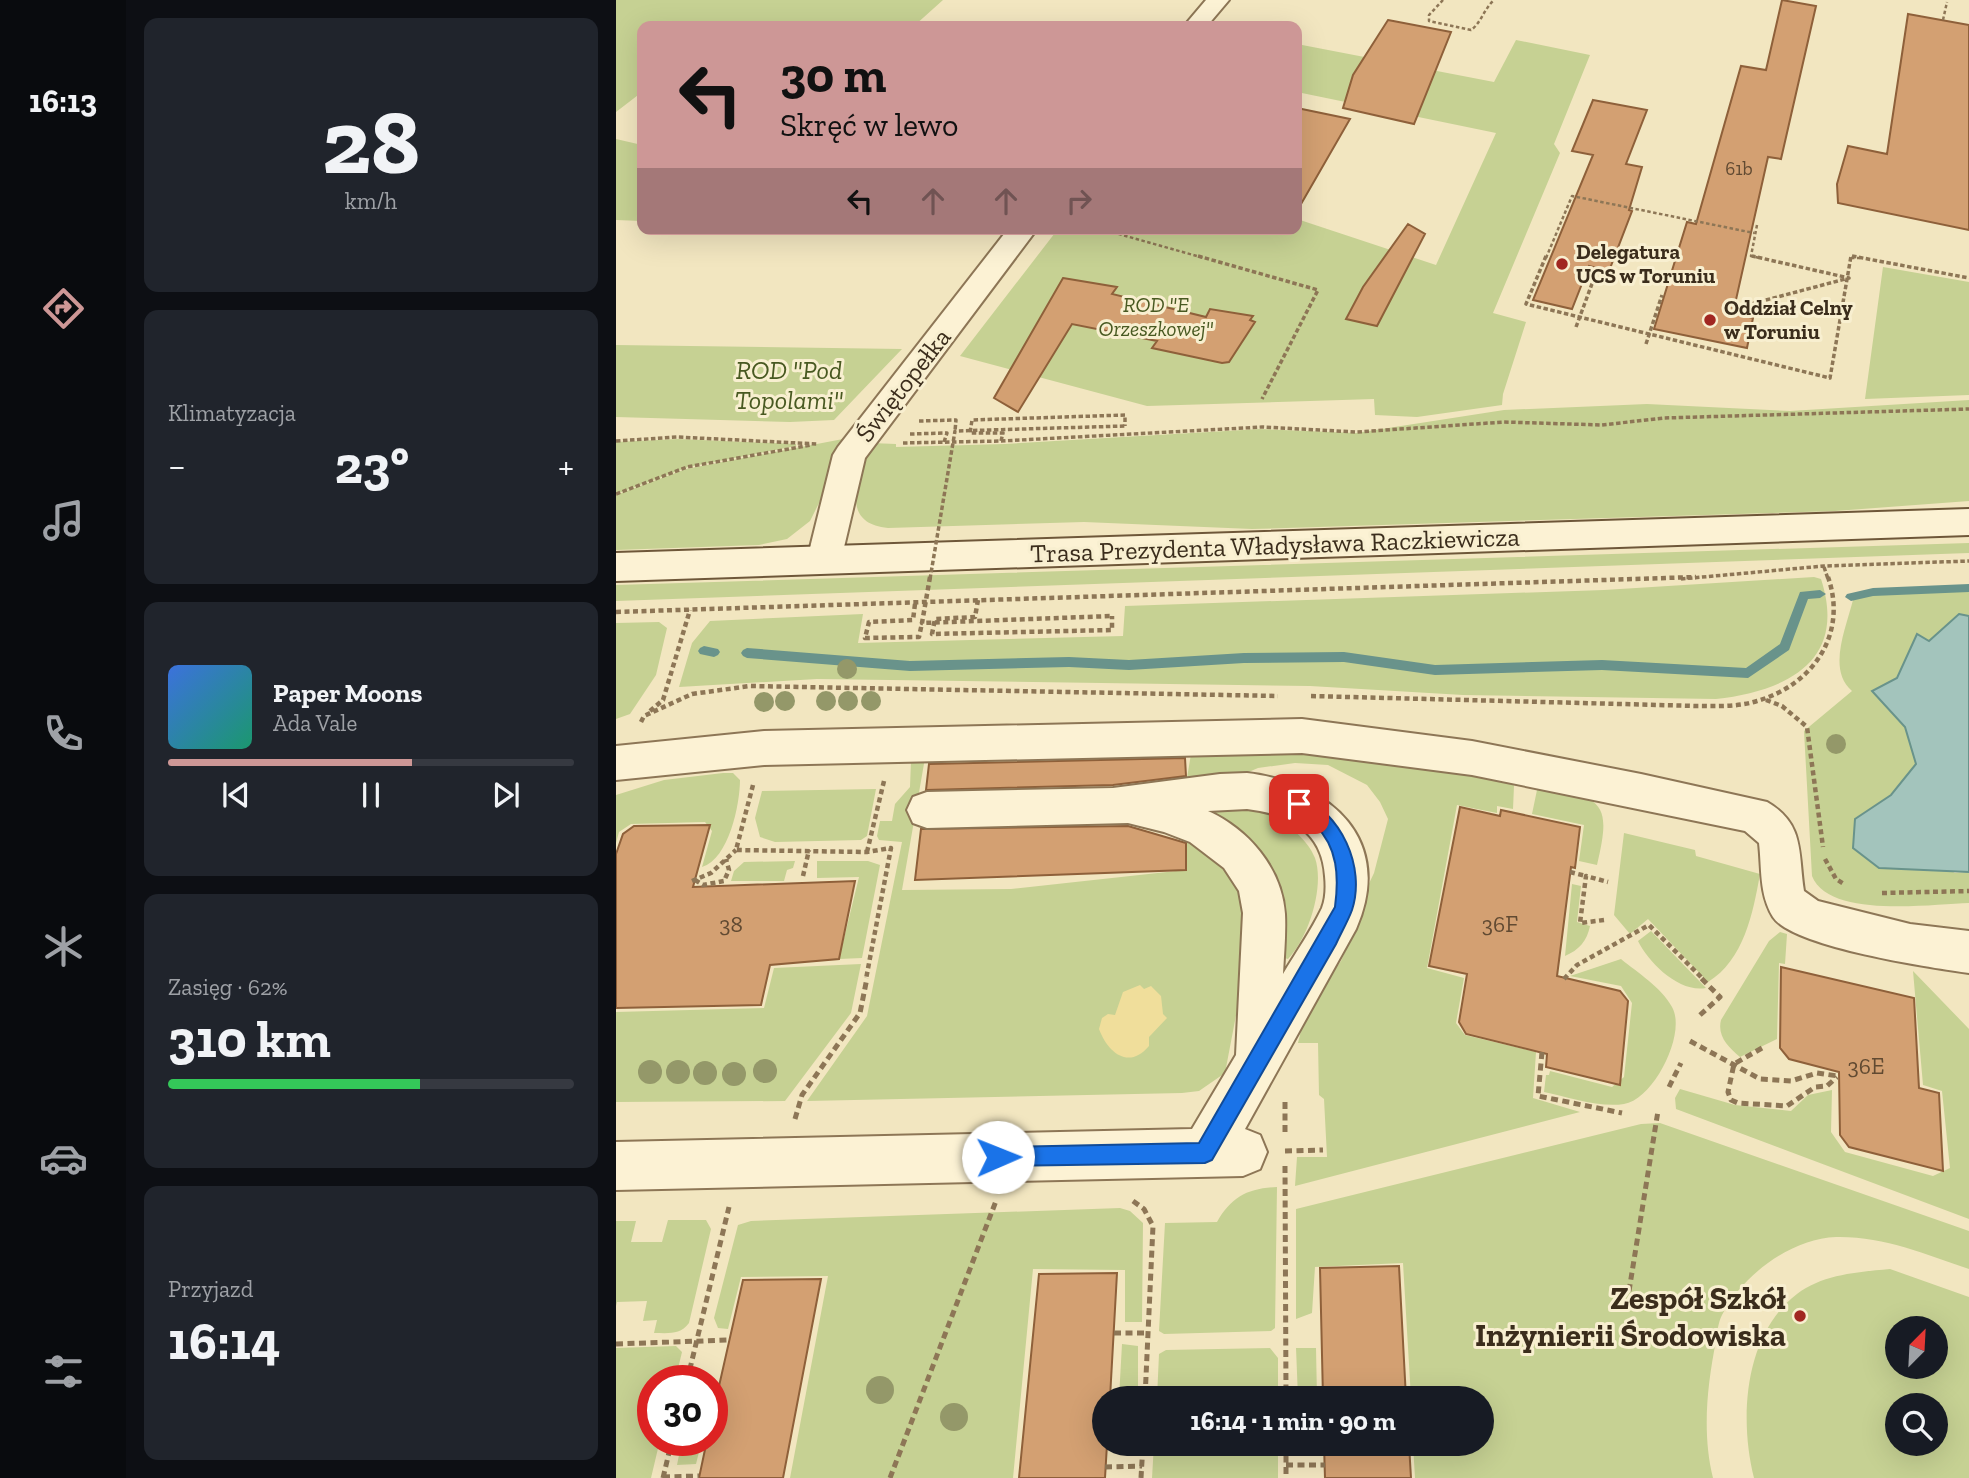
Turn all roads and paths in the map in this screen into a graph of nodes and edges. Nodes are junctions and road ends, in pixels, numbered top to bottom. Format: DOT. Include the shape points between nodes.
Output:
graph roads {
  1 [pos="1217,0"];
  2 [pos="1443,0"];
  3 [pos="1494,0"];
  4 [pos="1947,2"];
  5 [pos="1943,20"];
  6 [pos="1199,21"];
  7 [pos="1757,225"];
  8 [pos="1754,233"];
  9 [pos="1019,235"];
  10 [pos="1122,235"];
  11 [pos="1596,273"];
  12 [pos="1849,278"];
  13 [pos="1969,278"];
  14 [pos="1662,295"];
  15 [pos="1732,309"];
  16 [pos="1580,317"];
  17 [pos="1576,327"];
  18 [pos="1649,336"];
  19 [pos="1646,344"];
  20 [pos="1262,399"];
  21 [pos="1969,409"];
  22 [pos="902,410"];
  23 [pos="955,431"];
  24 [pos="908,434"];
  25 [pos="860,438"];
  26 [pos="616,441"];
  27 [pos="1001,442"];
  28 [pos="903,443"];
  29 [pos="944,443"];
  30 [pos="616,494"];
  31 [pos="1969,514"];
  32 [pos="1934,522"];
  33 [pos="1969,522"];
  34 [pos="824,560"];
  35 [pos="1969,561"];
  36 [pos="616,567"];
  37 [pos="1824,567"];
  38 [pos="978,600"];
  39 [pos="915,604"];
  40 [pos="690,610"];
  41 [pos="616,612"];
  42 [pos="922,623"];
  43 [pos="1291,696"];
  44 [pos="1305,696"];
  45 [pos="1765,699"];
  46 [pos="644,716"];
  47 [pos="635,722"];
  48 [pos="892,744"];
  49 [pos="616,763"];
  50 [pos="754,783"];
  51 [pos="736,850"];
  52 [pos="809,850"];
  53 [pos="867,852"];
  54 [pos="726,859"];
  55 [pos="1570,872"];
  56 [pos="803,876"];
  57 [pos="1586,876"];
  58 [pos="1608,881"];
  59 [pos="1850,889"];
  60 [pos="1969,891"];
  61 [pos="1872,894"];
  62 [pos="1604,920"];
  63 [pos="1969,952"];
  64 [pos="1564,979"];
  65 [pos="1700,1015"];
  66 [pos="1690,1041"];
  67 [pos="1762,1048"];
  68 [pos="1542,1052"];
  69 [pos="1258,1058"];
  70 [pos="1681,1063"];
  71 [pos="1734,1064"];
  72 [pos="1669,1087"];
  73 [pos="802,1095"];
  74 [pos="1658,1111"];
  75 [pos="1622,1114"];
  76 [pos="1224,1152"];
  77 [pos="616,1166"];
  78 [pos="996,1200"];
  79 [pos="730,1203"];
  80 [pos="1153,1226"];
  81 [pos="1629,1291"];
  82 [pos="1114,1333"];
  83 [pos="1148,1334"];
  84 [pos="729,1340"];
  85 [pos="696,1341"];
  86 [pos="616,1344"];
  87 [pos="691,1365"];
  88 [pos="1146,1386"];
  89 [pos="1286,1386"];
  90 [pos="668,1456"];
  91 [pos="1142,1456"];
  92 [pos="1286,1456"];
  93 [pos="1286,1465"];
  94 [pos="1325,1465"];
  95 [pos="1142,1466"];
  96 [pos="1105,1467"];
  97 [pos="699,1476"];
  98 [pos="663,1478"];
  99 [pos="890,1478"];
  100 [pos="1141,1478"];
  101 [pos="1286,1478"];
  1 -- 6 [label="street"];
  2 -- 3 [label="path" via="1429,21 1471,30"];
  4 -- 5 [label="path"];
  7 -- 8 [label="path"];
  8 -- 12 [label="path" via="1749,255"];
  8 -- 16 [label="path" via="1572,196 1526,304"];
  9 -- 22 [label="street, Świętopełka"];
  10 -- 20 [label="path" via="1318,290"];
  11 -- 16 [label="path"];
  12 -- 13 [label="path" via="1852,256"];
  12 -- 15 [label="path"];
  12 -- 18 [label="path" via="1830,378"];
  14 -- 18 [label="path"];
  16 -- 17 [label="path"];
  16 -- 18 [label="path"];
  18 -- 19 [label="path"];
  21 -- 27 [label="path" via="1664,418 1602,425 1504,422 1357,432 1262,427"];
  22 -- 23 [label="path" via="957,420"];
  22 -- 25 [label="street, Świętopełka"];
  22 -- 28 [label="path" via="909,403"];
  23 -- 27 [label="path, bridge" via="1125,426 1125,415 972,419 970,433 1003,433"];
  23 -- 42 [label="path, bridge"];
  24 -- 29 [label="path" via="947,433"];
  25 -- 28 [label="path"];
  25 -- 34 [label="street, Świętopełka" via="849,455"];
  26 -- 30 [label="path" via="677,438 818,444 687,467"];
  27 -- 29 [label="path"];
  28 -- 29 [label="path"];
  31 -- 32 [label="street, Trasa Prezydenta Władysława Raczkiewicza"];
  32 -- 33 [label="street, Trasa Prezydenta Władysława Raczkiewicza"];
  32 -- 34 [label="street, Trasa Prezydenta Władysława Raczkiewicza"];
  34 -- 36 [label="street, Trasa Prezydenta Władysława Raczkiewicza"];
  35 -- 37 [label="path"];
  37 -- 38 [label="path" via="1680,579"];
  37 -- 45 [label="path" via="1836,609 1831,639 1814,669"];
  38 -- 39 [label="path"];
  38 -- 42 [label="path, bridge" via="975,617 935,619 932,634 1112,631 1112,616"];
  39 -- 40 [label="path"];
  39 -- 42 [label="path" via="913,620 869,622 865,638 919,637"];
  40 -- 41 [label="path"];
  40 -- 46 [label="path" via="663,700"];
  43 -- 46 [label="path" via="750,686 692,694"];
  44 -- 45 [label="path" via="1734,705"];
  45 -- 59 [label="path" via="1782,706 1807,727 1825,862"];
  46 -- 47 [label="path"];
  48 -- 49 [label="street" via="732,750"];
  48 -- 53 [label="path"];
  48 -- 63 [label="street" via="1302,736 1529,768 1753,815 1773,829 1782,854 1786,897 1800,914 1910,945"];
  50 -- 51 [label="path"];
  51 -- 52 [label="path"];
  51 -- 54 [label="path"];
  52 -- 53 [label="path"];
  52 -- 56 [label="path"];
  53 -- 73 [label="path" via="891,848 860,1013"];
  54 -- 54 [label="path" via="729,870 724,881 703,885 694,881"];
  55 -- 57 [label="path"];
  57 -- 58 [label="path"];
  57 -- 62 [label="path" via="1580,923"];
  60 -- 61 [label="path"];
  64 -- 65 [label="path" via="1577,965 1650,925 1720,997"];
  66 -- 71 [label="path"];
  67 -- 71 [label="path"];
  68 -- 75 [label="path" via="1538,1096"];
  69 -- 69 [label="street" via="1344,908 1347,880 1340,846 1310,810 1278,796 1224,793 1130,805 927,813 1138,809 1176,815 1216,835 1244,861 1262,896"];
  69 -- 76 [label="street"];
  70 -- 72 [label="path"];
  71 -- 71 [label="path" via="1728,1092 1738,1103 1787,1106 1838,1077 1817,1073 1780,1082 1760,1079"];
  74 -- 81 [label="path"];
  76 -- 77 [label="street"];
  76 -- 89 [label="path" via="1285,1151"];
  78 -- 99 [label="path"];
  79 -- 85 [label="path"];
  80 -- 83 [label="path"];
  82 -- 83 [label="path"];
  83 -- 88 [label="path"];
  84 -- 85 [label="path"];
  85 -- 86 [label="path"];
  85 -- 87 [label="path"];
  90 -- 98 [label="path"];
  91 -- 95 [label="path"];
  92 -- 93 [label="path"];
  93 -- 94 [label="path"];
  93 -- 101 [label="path"];
  95 -- 96 [label="path"];
  95 -- 100 [label="path"];
  97 -- 98 [label="path"];
}
